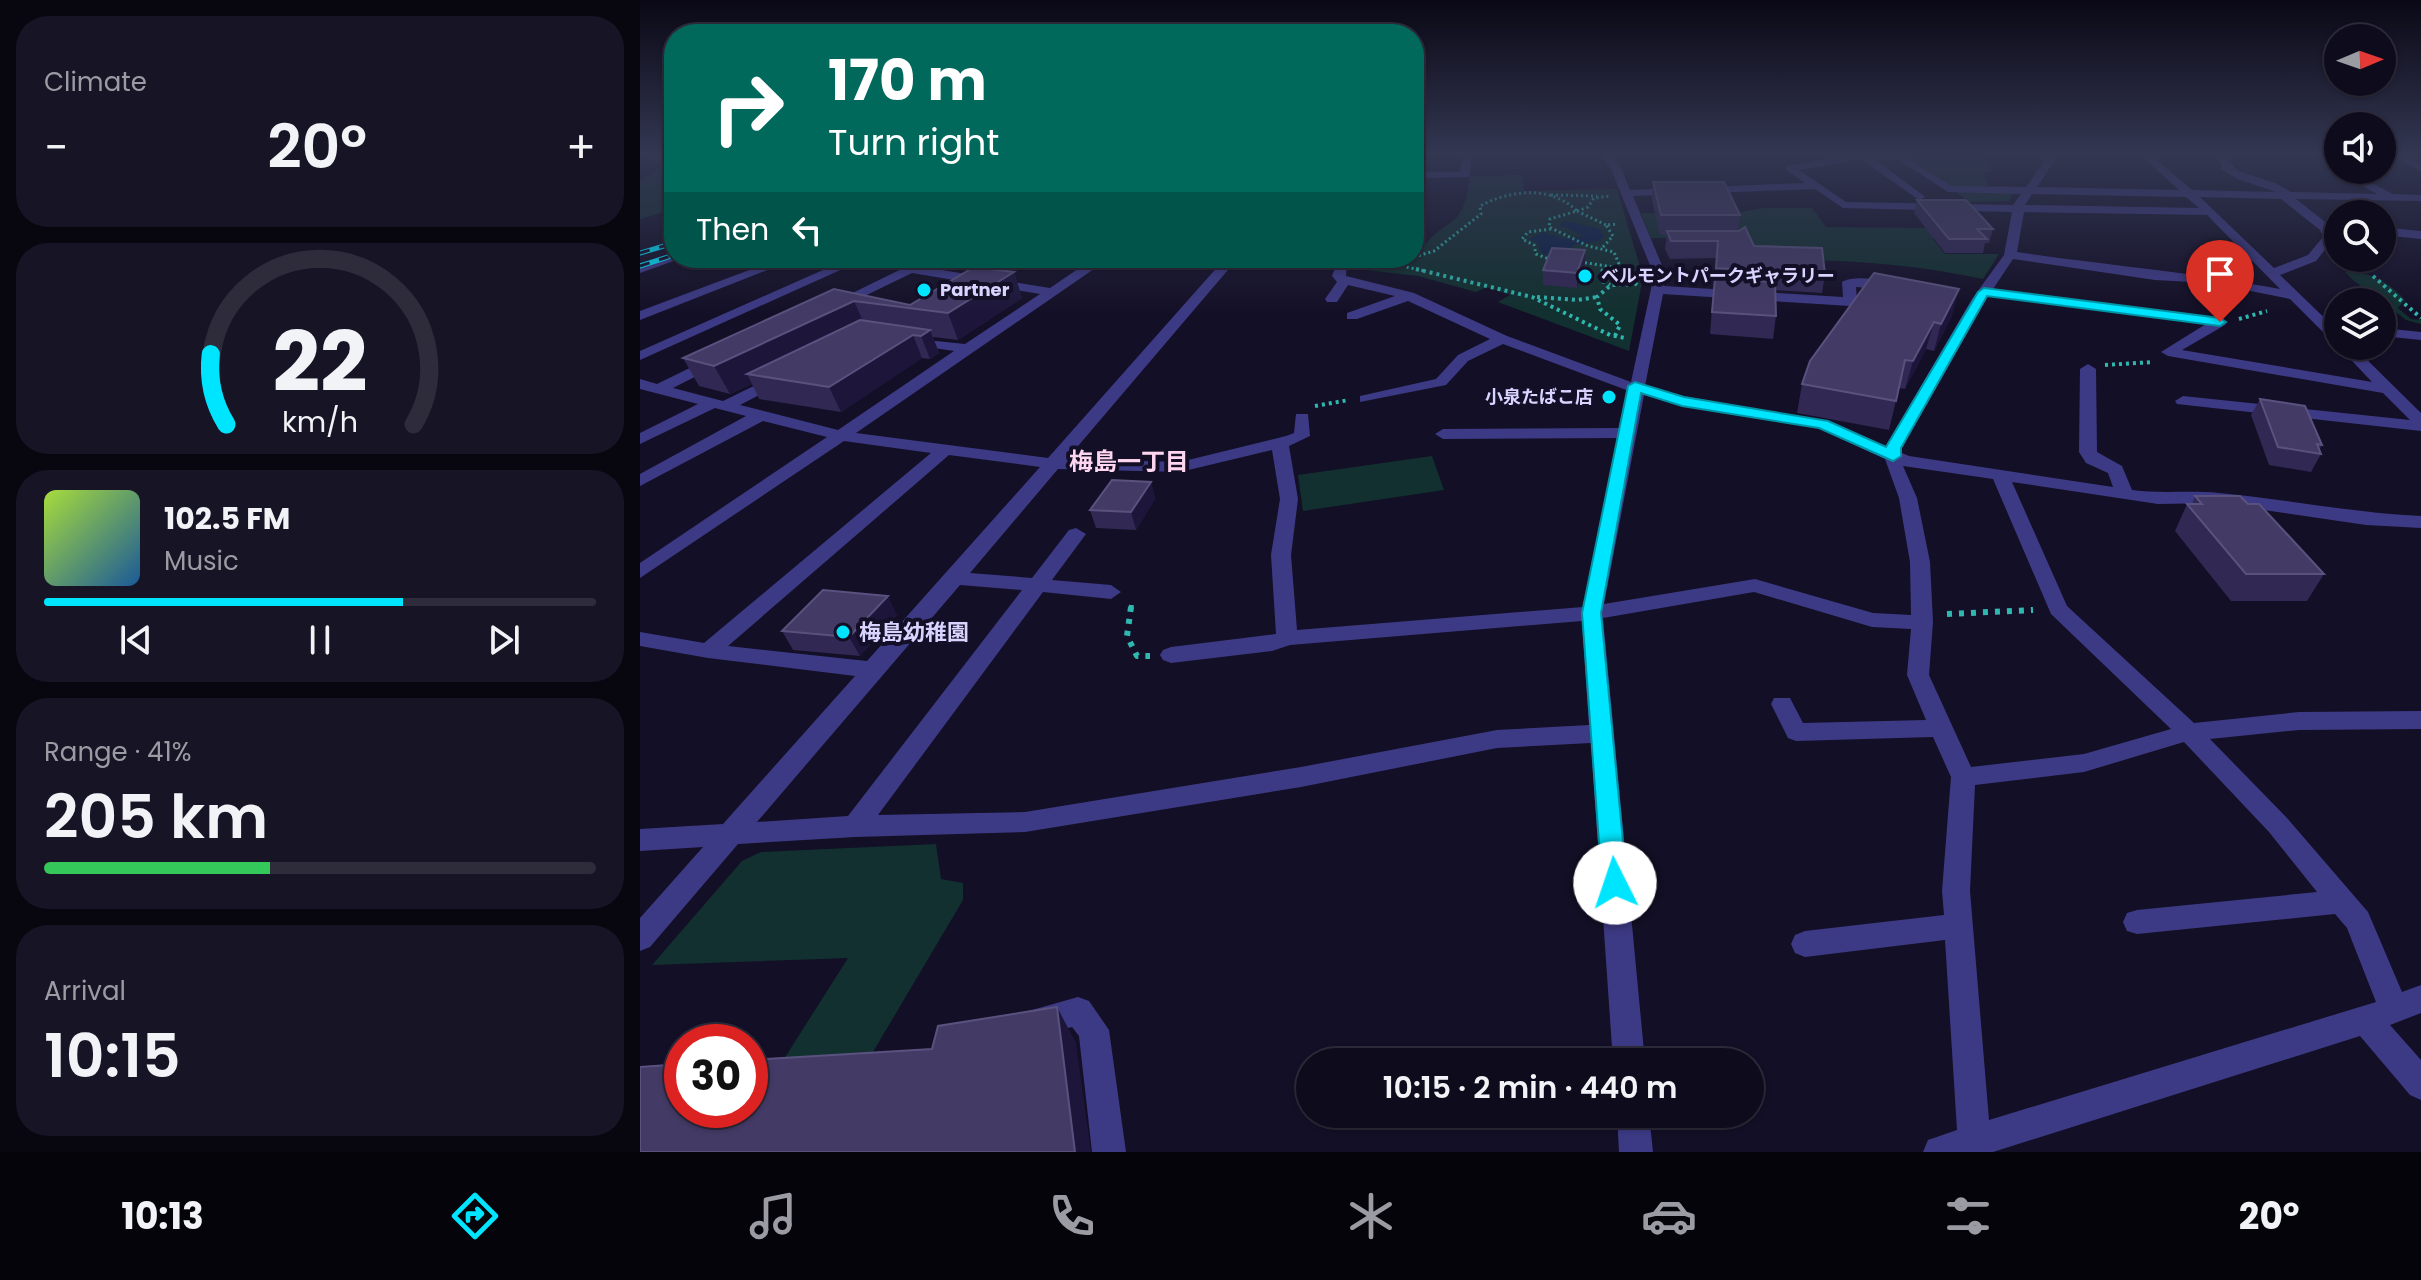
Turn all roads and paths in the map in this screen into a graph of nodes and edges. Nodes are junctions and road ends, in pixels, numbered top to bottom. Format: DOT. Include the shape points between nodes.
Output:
graph roads {
  1 [pos="1480,207"];
  2 [pos="1573,207"];
  3 [pos="1588,207"];
  4 [pos="1629,207"];
  5 [pos="2022,207"];
  6 [pos="2145,207"];
  7 [pos="2204,207"];
  8 [pos="2302,207"];
  9 [pos="1577,211"];
  10 [pos="2210,212"];
  11 [pos="2324,223"];
  12 [pos="1625,224"];
  13 [pos="1606,225"];
  14 [pos="1552,229"];
  15 [pos="2396,232"];
  16 [pos="2421,235"];
  17 [pos="2324,243"];
  18 [pos="1585,244"];
  19 [pos="1602,248"];
  20 [pos="1424,255"];
  21 [pos="2010,255"];
  22 [pos="1555,261"];
  23 [pos="664,262"];
  24 [pos="1424,262"];
  25 [pos="1568,262"];
  26 [pos="1582,263"];
  27 [pos="1604,267"];
  28 [pos="766,268"];
  29 [pos="838,268"];
  30 [pos="996,268"];
  31 [pos="1083,268"];
  32 [pos="1223,268"];
  33 [pos="1341,268"];
  34 [pos="1413,268"];
  35 [pos="1619,268"];
  36 [pos="640,269"];
  37 [pos="911,269"];
  38 [pos="1428,271"];
  39 [pos="2273,273"];
  40 [pos="2373,276"];
  41 [pos="1345,280"];
  42 [pos="971,281"];
  43 [pos="1611,285"];
  44 [pos="1632,285"];
  45 [pos="1650,288"];
  46 [pos="1910,288"];
  47 [pos="1052,292"];
  48 [pos="1409,296"];
  49 [pos="1976,296"];
  50 [pos="1532,297"];
  51 [pos="1597,297"];
  52 [pos="1332,299"];
  53 [pos="2300,300"];
  54 [pos="826,309"];
  55 [pos="640,316"];
  56 [pos="1352,316"];
  57 [pos="2421,318"];
  58 [pos="2220,322"];
  59 [pos="2324,323"];
  60 [pos="2396,333"];
  61 [pos="2421,336"];
  62 [pos="1615,337"];
  63 [pos="1630,338"];
  64 [pos="897,339"];
  65 [pos="1502,339"];
  66 [pos="968,349"];
  67 [pos="2168,352"];
  68 [pos="728,355"];
  69 [pos="640,356"];
  70 [pos="2359,360"];
  71 [pos="2088,369"];
  72 [pos="797,370"];
  73 [pos="640,384"];
  74 [pos="1635,386"];
  75 [pos="658,389"];
  76 [pos="2388,389"];
  77 [pos="640,397"];
  78 [pos="1366,399"];
  79 [pos="2183,401"];
  80 [pos="719,404"];
  81 [pos="759,416"];
  82 [pos="1302,417"];
  83 [pos="2421,424"];
  84 [pos="1627,433"];
  85 [pos="1443,435"];
  86 [pos="841,436"];
  87 [pos="640,439"];
  88 [pos="1280,444"];
  89 [pos="944,451"];
  90 [pos="1893,456"];
  91 [pos="1055,464"];
  92 [pos="1123,466"];
  93 [pos="2001,478"];
  94 [pos="640,481"];
  95 [pos="1106,490"];
  96 [pos="2125,494"];
  97 [pos="2421,522"];
  98 [pos="1076,534"];
  99 [pos="640,572"];
  100 [pos="955,578"];
  101 [pos="1038,585"];
  102 [pos="1111,592"];
  103 [pos="2058,609"];
  104 [pos="1592,613"];
  105 [pos="1922,618"];
  106 [pos="1287,638"];
  107 [pos="640,639"];
  108 [pos="708,651"];
  109 [pos="1171,655"];
  110 [pos="874,670"];
  111 [pos="1782,704"];
  112 [pos="2421,720"];
  113 [pos="1941,728"];
  114 [pos="2189,732"];
  115 [pos="1603,733"];
  116 [pos="1963,777"];
  117 [pos="855,826"];
  118 [pos="731,835"];
  119 [pos="640,840"];
  120 [pos="2342,901"];
  121 [pos="2137,922"];
  122 [pos="1958,926"];
  123 [pos="640,938"];
  124 [pos="1805,944"];
  125 [pos="2393,1009"];
  126 [pos="1001,1031"];
  127 [pos="1628,1048"];
  128 [pos="2421,1084"];
  129 [pos="1634,1128"];
  130 [pos="1974,1143"];
  131 [pos="1109,1152"];
  132 [pos="1636,1152"];
  133 [pos="1940,1152"];
  1 -- 20 [label="path" via="1481,214"];
  2 -- 9 [label="path"];
  3 -- 9 [label="path"];
  4 -- 45 [label="street" via="1654,242 1660,275"];
  5 -- 21 [label="street"];
  6 -- 10 [label="street"];
  7 -- 10 [label="street"];
  8 -- 11 [label="street"];
  9 -- 13 [label="path"];
  9 -- 14 [label="path" via="1550,219"];
  10 -- 39 [label="street"];
  12 -- 13 [label="path"];
  13 -- 19 [label="path" via="1613,236"];
  14 -- 18 [label="path"];
  14 -- 22 [label="path" via="1528,232 1522,239 1534,245 1539,257"];
  15 -- 16 [label="street"];
  17 -- 39 [label="street" via="2312,258"];
  18 -- 19 [label="path"];
  18 -- 26 [label="path" via="1578,247"];
  19 -- 35 [label="path" via="1618,256"];
  21 -- 49 [label="street"];
  21 -- 53 [label="street" via="2211,279"];
  23 -- 36 [label="street"];
  24 -- 38 [label="path"];
  25 -- 26 [label="path"];
  26 -- 27 [label="path"];
  27 -- 35 [label="path"];
  27 -- 43 [label="path" via="1600,280"];
  28 -- 55 [label="street"];
  29 -- 69 [label="street"];
  30 -- 42 [label="street"];
  31 -- 47 [label="street"];
  32 -- 91 [label="street"];
  33 -- 41 [label="street" via="1338,276"];
  34 -- 38 [label="path"];
  35 -- 44 [label="path"];
  37 -- 42 [label="street"];
  37 -- 54 [label="street"];
  38 -- 50 [label="path"];
  39 -- 53 [label="street"];
  40 -- 57 [label="path"];
  41 -- 48 [label="street"];
  41 -- 52 [label="street"];
  42 -- 47 [label="street"];
  43 -- 44 [label="path"];
  43 -- 51 [label="path"];
  44 -- 45 [label="path"];
  45 -- 46 [label="street" via="1850,302 1849,282"];
  45 -- 74 [label="street" via="1644,362"];
  47 -- 66 [label="street"];
  48 -- 56 [label="street"];
  48 -- 65 [label="street"];
  49 -- 58 [label="street"];
  49 -- 90 [label="street"];
  50 -- 51 [label="path"];
  50 -- 62 [label="path"];
  51 -- 62 [label="path" via="1600,309 1620,325"];
  53 -- 58 [label="path"];
  53 -- 59 [label="street"];
  58 -- 67 [label="street"];
  60 -- 61 [label="street"];
  62 -- 63 [label="path"];
  64 -- 66 [label="street"];
  65 -- 74 [label="street"];
  65 -- 78 [label="street" via="1463,358 1441,382"];
  66 -- 86 [label="street"];
  67 -- 71 [label="path" via="2153,362 2113,361"];
  67 -- 76 [label="street"];
  68 -- 75 [label="street"];
  70 -- 76 [label="street"];
  71 -- 96 [label="street" via="2088,452 2116,470"];
  72 -- 80 [label="street"];
  73 -- 75 [label="street"];
  74 -- 84 [label="street"];
  74 -- 90 [label="street" via="1682,401 1822,424"];
  75 -- 77 [label="street"];
  75 -- 80 [label="street"];
  76 -- 83 [label="street"];
  78 -- 82 [label="path" via="1303,408"];
  79 -- 83 [label="street"];
  80 -- 81 [label="street"];
  80 -- 87 [label="street"];
  81 -- 86 [label="street"];
  81 -- 94 [label="street"];
  82 -- 88 [label="street" via="1302,436"];
  84 -- 85 [label="street"];
  84 -- 104 [label="street"];
  86 -- 89 [label="street"];
  86 -- 99 [label="street"];
  88 -- 92 [label="street" via="1180,467"];
  88 -- 106 [label="street" via="1289,499 1281,555"];
  89 -- 91 [label="street"];
  89 -- 108 [label="street"];
  90 -- 93 [label="street"];
  90 -- 105 [label="street" via="1908,498 1920,562"];
  91 -- 92 [label="street"];
  91 -- 100 [label="street"];
  92 -- 95 [label="street"];
  93 -- 96 [label="street"];
  93 -- 103 [label="street"];
  96 -- 97 [label="street" via="2216,498"];
  98 -- 101 [label="street"];
  100 -- 101 [label="street"];
  100 -- 110 [label="street"];
  101 -- 102 [label="street"];
  101 -- 117 [label="street"];
  102 -- 109 [label="path" via="1130,593 1134,602 1127,636 1137,656"];
  103 -- 105 [label="path"];
  103 -- 114 [label="street"];
  104 -- 105 [label="street" via="1755,585 1872,620"];
  104 -- 106 [label="street"];
  104 -- 115 [label="street"];
  105 -- 113 [label="street" via="1918,675"];
  106 -- 109 [label="street"];
  107 -- 108 [label="street"];
  108 -- 110 [label="street"];
  110 -- 118 [label="street"];
  111 -- 113 [label="street" via="1796,732"];
  112 -- 114 [label="street" via="2299,721"];
  113 -- 116 [label="street"];
  114 -- 116 [label="street" via="2084,763"];
  114 -- 120 [label="street"];
  115 -- 117 [label="street" via="1497,739 1025,822"];
  115 -- 127 [label="street"];
  116 -- 122 [label="street"];
  117 -- 118 [label="street"];
  118 -- 119 [label="street"];
  118 -- 123 [label="street"];
  120 -- 121 [label="street"];
  120 -- 125 [label="street" via="2358,921"];
  122 -- 124 [label="street"];
  122 -- 130 [label="street"];
  125 -- 128 [label="street"];
  125 -- 130 [label="street"];
  126 -- 131 [label="street" via="1078,1011 1094,1030"];
  129 -- 132 [label="street"];
  130 -- 133 [label="street"];
}
